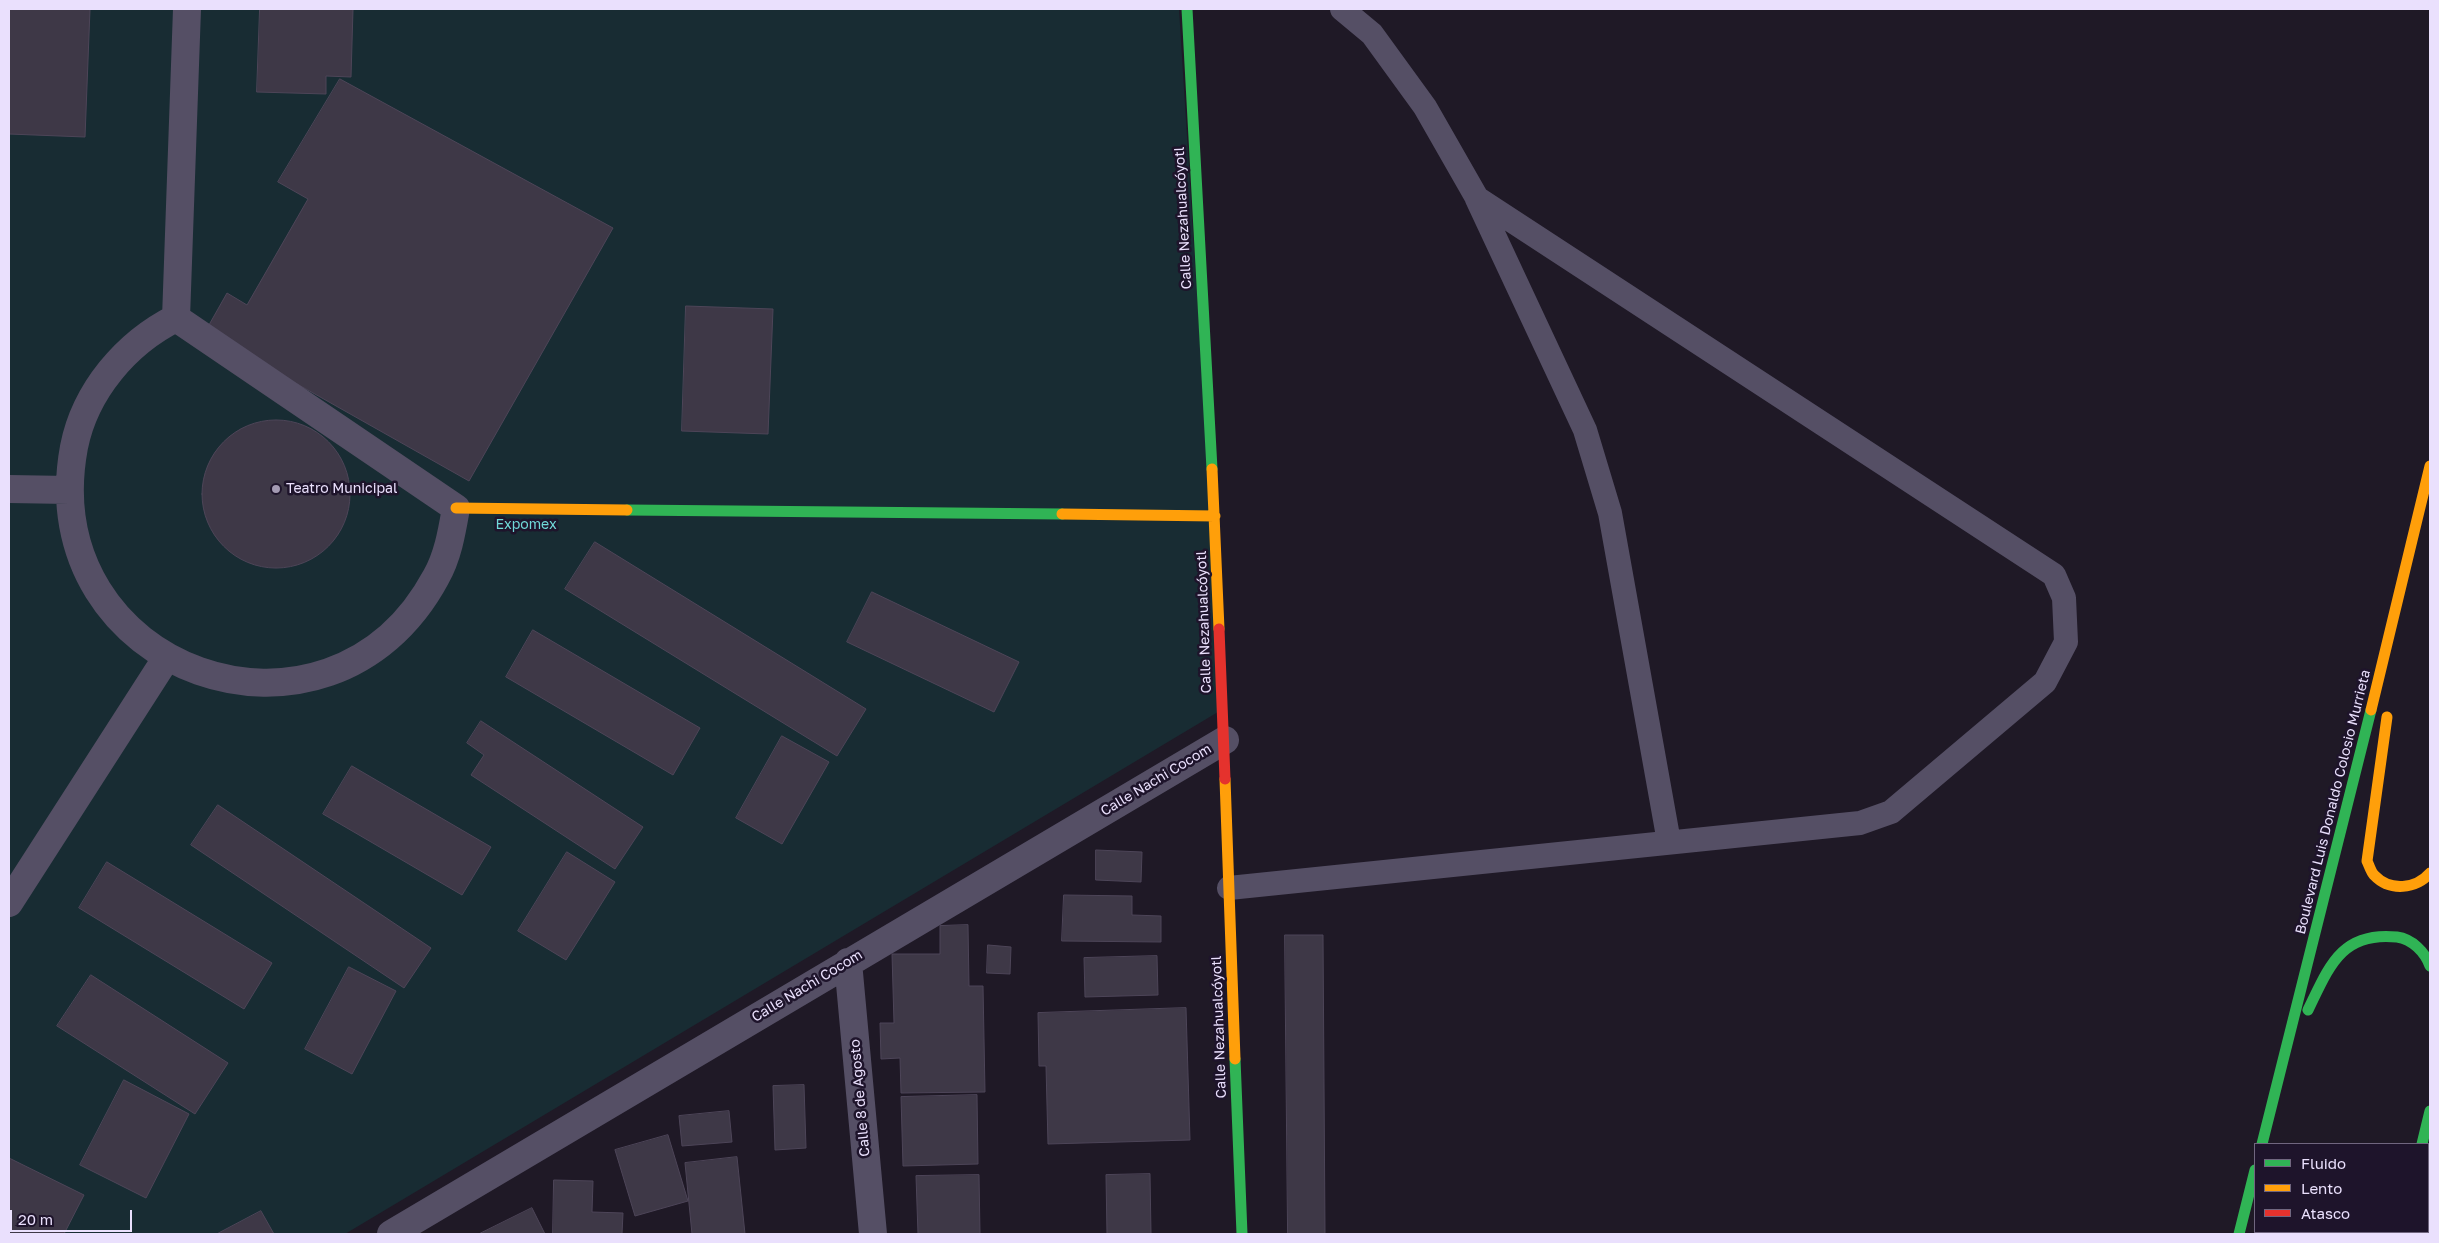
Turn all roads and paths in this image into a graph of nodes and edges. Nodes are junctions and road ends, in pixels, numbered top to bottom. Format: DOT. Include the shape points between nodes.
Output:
graph roads {
  1 [pos="187,9"];
  2 [pos="1186,9"];
  3 [pos="1342,9"];
  4 [pos="1477,198"];
  5 [pos="176,318"];
  6 [pos="2430,466"];
  7 [pos="9,489"];
  8 [pos="70,490"];
  9 [pos="456,508"];
  10 [pos="1215,516"];
  11 [pos="2417,523"];
  12 [pos="167,657"];
  13 [pos="2396,658"];
  14 [pos="2388,707"];
  15 [pos="1225,740"];
  16 [pos="1669,842"];
  17 [pos="2430,873"];
  18 [pos="1229,888"];
  19 [pos="9,903"];
  20 [pos="848,962"];
  21 [pos="2430,966"];
  22 [pos="2284,1059"];
  23 [pos="2430,1110"];
  24 [pos="2262,1143"];
  25 [pos="2422,1143"];
  26 [pos="2254,1174"];
  27 [pos="391,1234"];
  28 [pos="873,1234"];
  29 [pos="1242,1234"];
  30 [pos="2239,1234"];
  1 -- 5 [label="street"];
  2 -- 10 [label="main road, Calle Nezahualcóyotl"];
  3 -- 4 [label="lane" via="1372,34 1425,107"];
  4 -- 16 [label="lane" via="1585,430 1610,513"];
  4 -- 16 [label="lane" via="2054,575 2064,598 2066,642 2045,682 1891,812 1860,823"];
  5 -- 8 [label="street" via="132,347 98,389 76,437"];
  5 -- 9 [label="street"];
  6 -- 11 [label="main road, Boulevard Luis Donaldo Colosio Murrieta"];
  7 -- 8 [label="street"];
  8 -- 12 [label="street" via="76,543 89,576 108,606 132,633"];
  9 -- 10 [label="main road"];
  9 -- 12 [label="street" via="450,542 437,576 423,599 394,632 365,654 333,670 299,680 263,683 227,680 193,670"];
  10 -- 15 [label="main road, Calle Nezahualcóyotl"];
  11 -- 13 [label="main road"];
  11 -- 22 [label="main road, Boulevard Luis Donaldo Colosio Murrieta"];
  12 -- 19 [label="street"];
  14 -- 17 [label="main road" via="2367,861 2374,875 2388,884 2408,887 2423,882"];
  15 -- 18 [label="main road, Calle Nezahualcóyotl"];
  15 -- 20 [label="street, Calle Nachi Cocom"];
  16 -- 18 [label="lane"];
  18 -- 29 [label="main road, Calle Nezahualcóyotl"];
  20 -- 27 [label="street, Calle Nachi Cocom"];
  20 -- 28 [label="street, Calle 8 de Agosto"];
  21 -- 22 [label="main road" via="2428,957 2406,939 2382,934 2354,940 2334,958"];
  22 -- 24 [label="main road, Boulevard Luis Donaldo Colosio Murrieta"];
  23 -- 25 [label="main road"];
  26 -- 30 [label="main road"];
}
